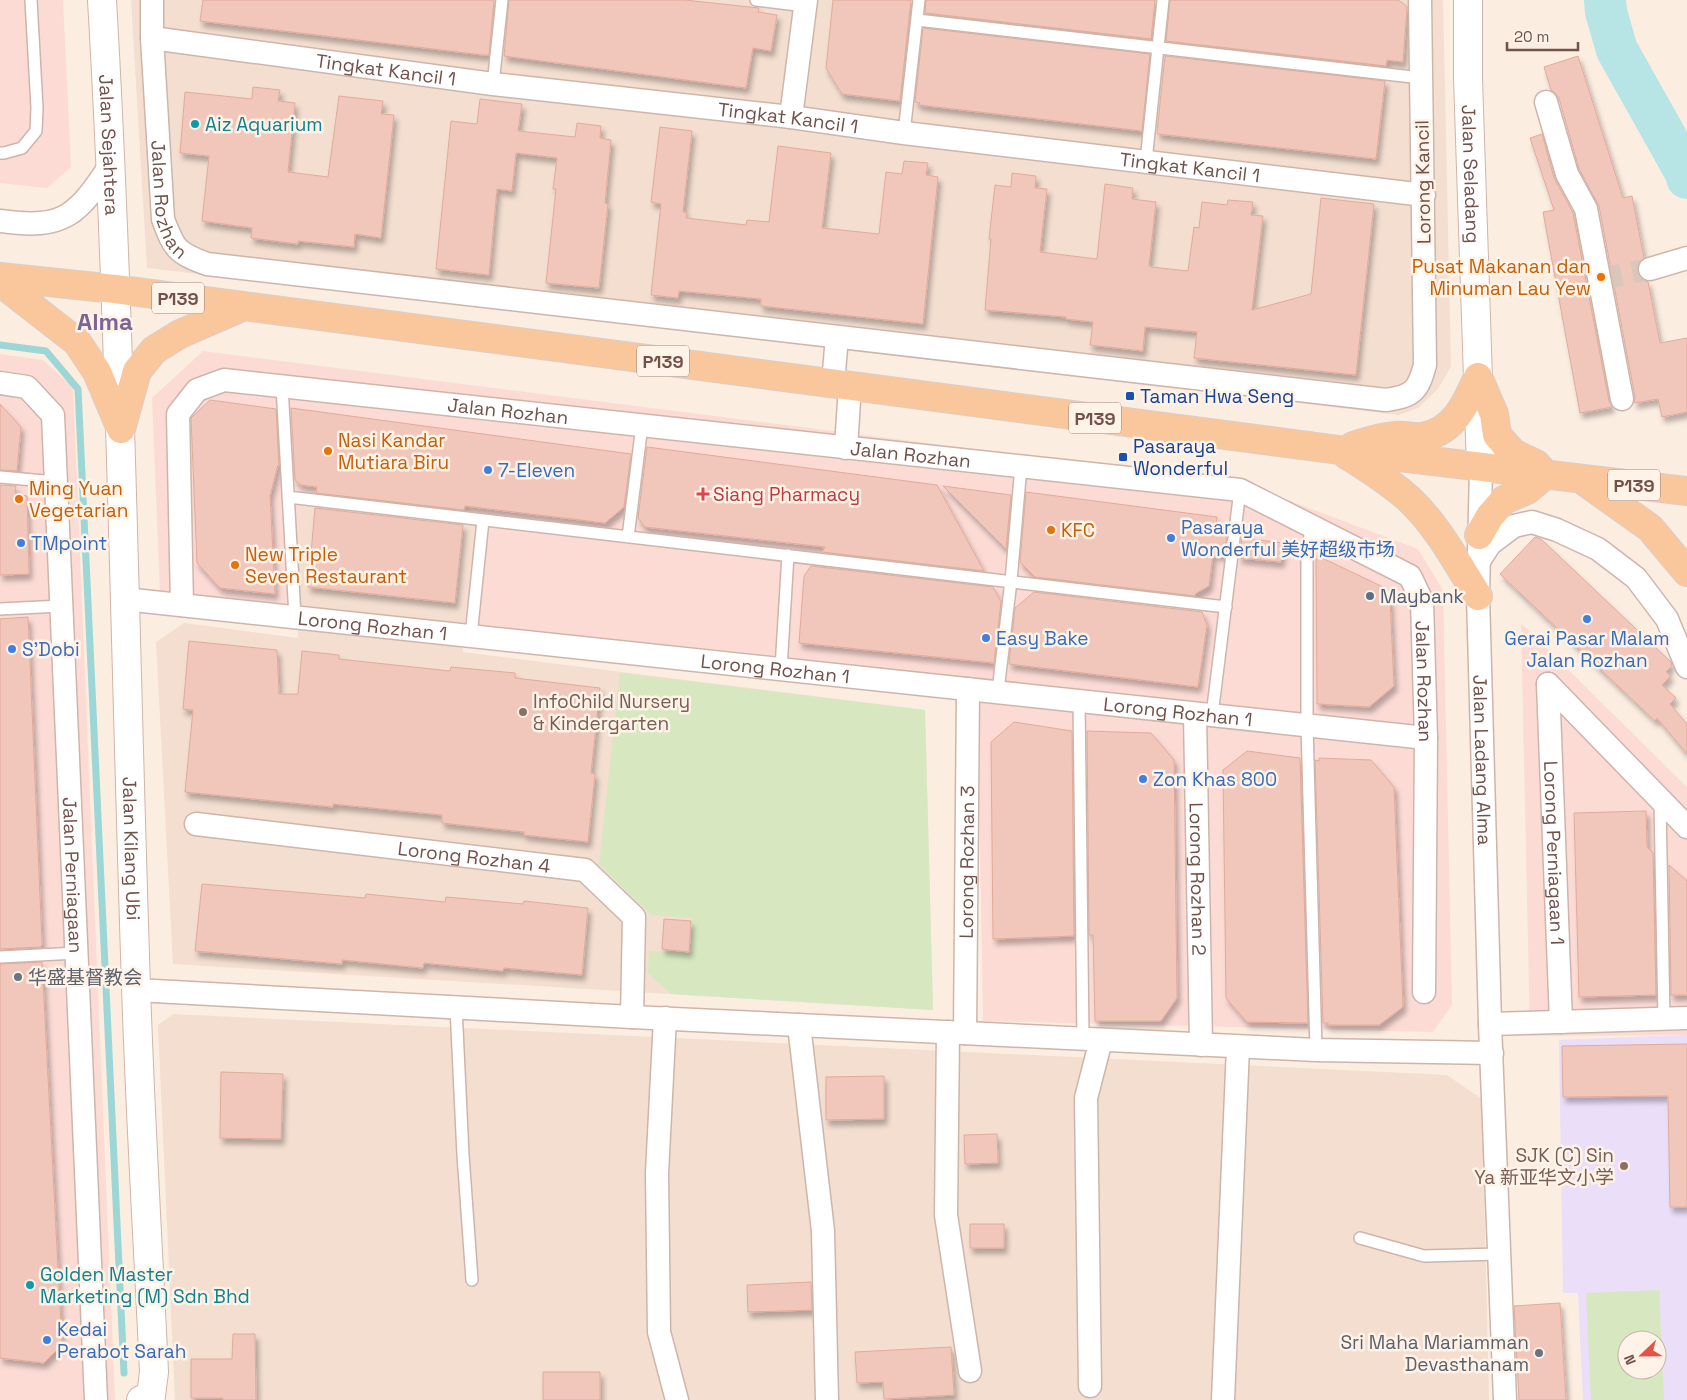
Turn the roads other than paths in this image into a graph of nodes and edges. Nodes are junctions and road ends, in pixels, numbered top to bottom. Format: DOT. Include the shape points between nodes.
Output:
graph roads {
  1 [pos="31,0"];
  2 [pos="102,0"];
  3 [pos="152,0"];
  4 [pos="502,0"];
  5 [pos="756,0"];
  6 [pos="919,0"];
  7 [pos="1163,0"];
  8 [pos="1420,0"];
  9 [pos="1468,0"];
  10 [pos="806,3"];
  11 [pos="917,20"];
  12 [pos="152,38"];
  13 [pos="1158,47"];
  14 [pos="1421,78"];
  15 [pos="493,84"];
  16 [pos="1546,102"];
  17 [pos="791,117"];
  18 [pos="904,132"];
  19 [pos="0,153"];
  20 [pos="1146,161"];
  21 [pos="112,163"];
  22 [pos="1424,195"];
  23 [pos="0,221"];
  24 [pos="1681,260"];
  25 [pos="1650,269"];
  26 [pos="0,276"];
  27 [pos="0,282"];
  28 [pos="115,290"];
  29 [pos="242,307"];
  30 [pos="838,337"];
  31 [pos="1478,377"];
  32 [pos="0,383"];
  33 [pos="842,385"];
  34 [pos="282,386"];
  35 [pos="1414,391"];
  36 [pos="1622,399"];
  37 [pos="642,425"];
  38 [pos="121,429"];
  39 [pos="846,448"];
  40 [pos="1339,450"];
  41 [pos="1021,466"];
  42 [pos="1481,468"];
  43 [pos="1546,475"];
  44 [pos="0,477"];
  45 [pos="1582,480"];
  46 [pos="56,482"];
  47 [pos="1240,490"];
  48 [pos="1687,491"];
  49 [pos="288,497"];
  50 [pos="483,520"];
  51 [pos="1312,526"];
  52 [pos="628,537"];
  53 [pos="1479,548"];
  54 [pos="788,555"];
  55 [pos="1687,572"];
  56 [pos="1011,581"];
  57 [pos="1478,596"];
  58 [pos="124,599"];
  59 [pos="182,605"];
  60 [pos="61,606"];
  61 [pos="1226,607"];
  62 [pos="0,609"];
  63 [pos="295,617"];
  64 [pos="471,636"];
  65 [pos="1687,667"];
  66 [pos="781,668"];
  67 [pos="968,689"];
  68 [pos="998,691"];
  69 [pos="1079,701"];
  70 [pos="1203,714"];
  71 [pos="1307,726"];
  72 [pos="1426,738"];
  73 [pos="1660,800"];
  74 [pos="196,824"];
  75 [pos="1687,827"];
  76 [pos="77,953"];
  77 [pos="0,957"];
  78 [pos="136,990"];
  79 [pos="1424,992"];
  80 [pos="456,1007"];
  81 [pos="632,1017"];
  82 [pos="665,1018"];
  83 [pos="1687,1018"];
  84 [pos="1664,1019"];
  85 [pos="1561,1022"];
  86 [pos="1490,1024"];
  87 [pos="799,1025"];
  88 [pos="957,1033"];
  89 [pos="1092,1039"];
  90 [pos="1201,1045"];
  91 [pos="1238,1046"];
  92 [pos="1316,1050"];
  93 [pos="1492,1053"];
  94 [pos="1360,1238"];
  95 [pos="1499,1254"];
  96 [pos="472,1280"];
  97 [pos="970,1371"];
  98 [pos="1090,1386"];
  99 [pos="148,1399"];
  100 [pos="96,1400"];
  101 [pos="677,1400"];
  102 [pos="827,1400"];
  103 [pos="1223,1400"];
  104 [pos="1505,1400"];
  1 -- 19 [label="lane" via="36,132 22,148"];
  2 -- 21 [label="main road, Jalan Sejahtera"];
  3 -- 12 [label="street, Jalan Rozhan"];
  4 -- 15 [label="lane"];
  5 -- 10 [label="lane"];
  6 -- 11 [label="lane"];
  7 -- 13 [label="lane"];
  8 -- 14 [label="street, Lorong Kancil"];
  9 -- 31 [label="main road, Jalan Seladang"];
  10 -- 17 [label="street"];
  11 -- 13 [label="lane"];
  11 -- 18 [label="lane"];
  12 -- 15 [label="street, Tingkat Kancil 1"];
  12 -- 30 [label="street, Jalan Rozhan" via="163,219 171,240 185,256 207,264"];
  13 -- 14 [label="lane"];
  13 -- 20 [label="lane"];
  14 -- 22 [label="street, Lorong Kancil"];
  15 -- 17 [label="street, Tingkat Kancil 1"];
  16 -- 36 [label="street" via="1567,174 1586,209"];
  17 -- 18 [label="street, Tingkat Kancil 1"];
  18 -- 20 [label="street, Tingkat Kancil 1"];
  20 -- 22 [label="street, Tingkat Kancil 1"];
  21 -- 23 [label="street" via="91,195 60,220 37,224"];
  21 -- 28 [label="main road, Jalan Sejahtera"];
  22 -- 35 [label="street, Lorong Kancil" via="1426,365"];
  24 -- 25 [label="street"];
  26 -- 28 [label="main road, P139"];
  27 -- 38 [label="main road" via="77,342 97,372"];
  28 -- 29 [label="main road, P139"];
  28 -- 38 [label="main road, Jalan Kilang Ubi"];
  29 -- 33 [label="main road, P139"];
  29 -- 38 [label="main road" via="180,334 154,350 137,371"];
  30 -- 33 [label="street"];
  30 -- 35 [label="street, Jalan Rozhan" via="1386,400 1404,397"];
  31 -- 40 [label="main road" via="1466,404 1449,426 1439,433 1420,437 1396,436"];
  31 -- 42 [label="main road, Jalan Seladang"];
  31 -- 43 [label="main road" via="1494,414 1497,435 1513,453 1536,464"];
  32 -- 46 [label="street, Jalan Perniagaan" via="28,387 53,415"];
  33 -- 39 [label="street"];
  33 -- 40 [label="main road, P139"];
  34 -- 37 [label="street, Jalan Rozhan"];
  34 -- 49 [label="lane"];
  34 -- 59 [label="street, Jalan Rozhan" via="224,380 197,390 178,414"];
  37 -- 39 [label="street, Jalan Rozhan"];
  37 -- 52 [label="lane"];
  38 -- 58 [label="main road, Jalan Kilang Ubi"];
  39 -- 41 [label="street, Jalan Rozhan"];
  40 -- 42 [label="main road, P139"];
  40 -- 57 [label="main road" via="1388,480 1411,501 1445,543"];
  41 -- 47 [label="street, Jalan Rozhan"];
  41 -- 56 [label="lane"];
  42 -- 43 [label="main road, P139"];
  42 -- 53 [label="street, Jalan Ladang Alma"];
  43 -- 45 [label="main road, P139"];
  43 -- 53 [label="main road" via="1527,490 1504,500 1490,516"];
  44 -- 46 [label="lane"];
  45 -- 48 [label="main road, P139"];
  45 -- 55 [label="main road" via="1650,528"];
  46 -- 60 [label="street, Jalan Perniagaan"];
  47 -- 51 [label="street, Jalan Rozhan"];
  47 -- 61 [label="lane"];
  49 -- 50 [label="lane"];
  49 -- 63 [label="lane"];
  50 -- 52 [label="lane"];
  50 -- 64 [label="lane"];
  51 -- 71 [label="lane" via="1306,550"];
  51 -- 72 [label="street, Jalan Rozhan" via="1410,576 1422,601"];
  52 -- 54 [label="lane"];
  53 -- 57 [label="street, Jalan Ladang Alma"];
  53 -- 65 [label="street" via="1514,526 1532,522 1598,549 1636,578 1662,612"];
  54 -- 56 [label="lane"];
  54 -- 66 [label="lane"];
  56 -- 61 [label="lane"];
  56 -- 68 [label="lane"];
  57 -- 86 [label="street, Jalan Ladang Alma"];
  58 -- 59 [label="street, Lorong Rozhan 1"];
  58 -- 78 [label="main road, Jalan Kilang Ubi"];
  59 -- 63 [label="street, Lorong Rozhan 1"];
  60 -- 62 [label="lane"];
  60 -- 76 [label="street, Jalan Perniagaan"];
  61 -- 70 [label="lane"];
  63 -- 64 [label="street, Lorong Rozhan 1"];
  64 -- 66 [label="street, Lorong Rozhan 1"];
  66 -- 67 [label="street, Lorong Rozhan 1"];
  67 -- 68 [label="street, Lorong Rozhan 1"];
  67 -- 88 [label="street, Lorong Rozhan 3"];
  68 -- 69 [label="street, Lorong Rozhan 1"];
  69 -- 70 [label="street, Lorong Rozhan 1"];
  69 -- 89 [label="lane"];
  70 -- 71 [label="street, Lorong Rozhan 1"];
  70 -- 90 [label="street, Lorong Rozhan 2"];
  71 -- 72 [label="street, Lorong Rozhan 1"];
  71 -- 92 [label="lane"];
  72 -- 79 [label="street, Jalan Rozhan"];
  73 -- 75 [label="street"];
  73 -- 84 [label="lane"];
  73 -- 85 [label="street, Lorong Perniagaan 1" via="1548,684"];
  74 -- 81 [label="street, Lorong Rozhan 4" via="585,870 634,917"];
  76 -- 77 [label="lane"];
  76 -- 100 [label="street, Jalan Perniagaan"];
  78 -- 80 [label="street"];
  78 -- 99 [label="main road, Jalan Kilang Ubi" via="154,1372"];
  80 -- 81 [label="street"];
  80 -- 96 [label="lane"];
  81 -- 82 [label="street"];
  82 -- 87 [label="street"];
  82 -- 101 [label="street" via="657,1173 659,1332"];
  83 -- 84 [label="street"];
  84 -- 85 [label="street"];
  85 -- 86 [label="street"];
  86 -- 93 [label="street, Jalan Ladang Alma"];
  87 -- 88 [label="street"];
  87 -- 102 [label="street" via="823,1231"];
  88 -- 89 [label="street"];
  88 -- 97 [label="street, Lorong Rozhan 3" via="946,1215"];
  89 -- 90 [label="street"];
  89 -- 98 [label="street" via="1086,1098"];
  90 -- 91 [label="street"];
  91 -- 92 [label="street"];
  91 -- 103 [label="street"];
  92 -- 93 [label="street"];
  93 -- 95 [label="street, Jalan Ladang Alma"];
  94 -- 95 [label="lane" via="1424,1256"];
  95 -- 104 [label="street, Jalan Ladang Alma"];
}
